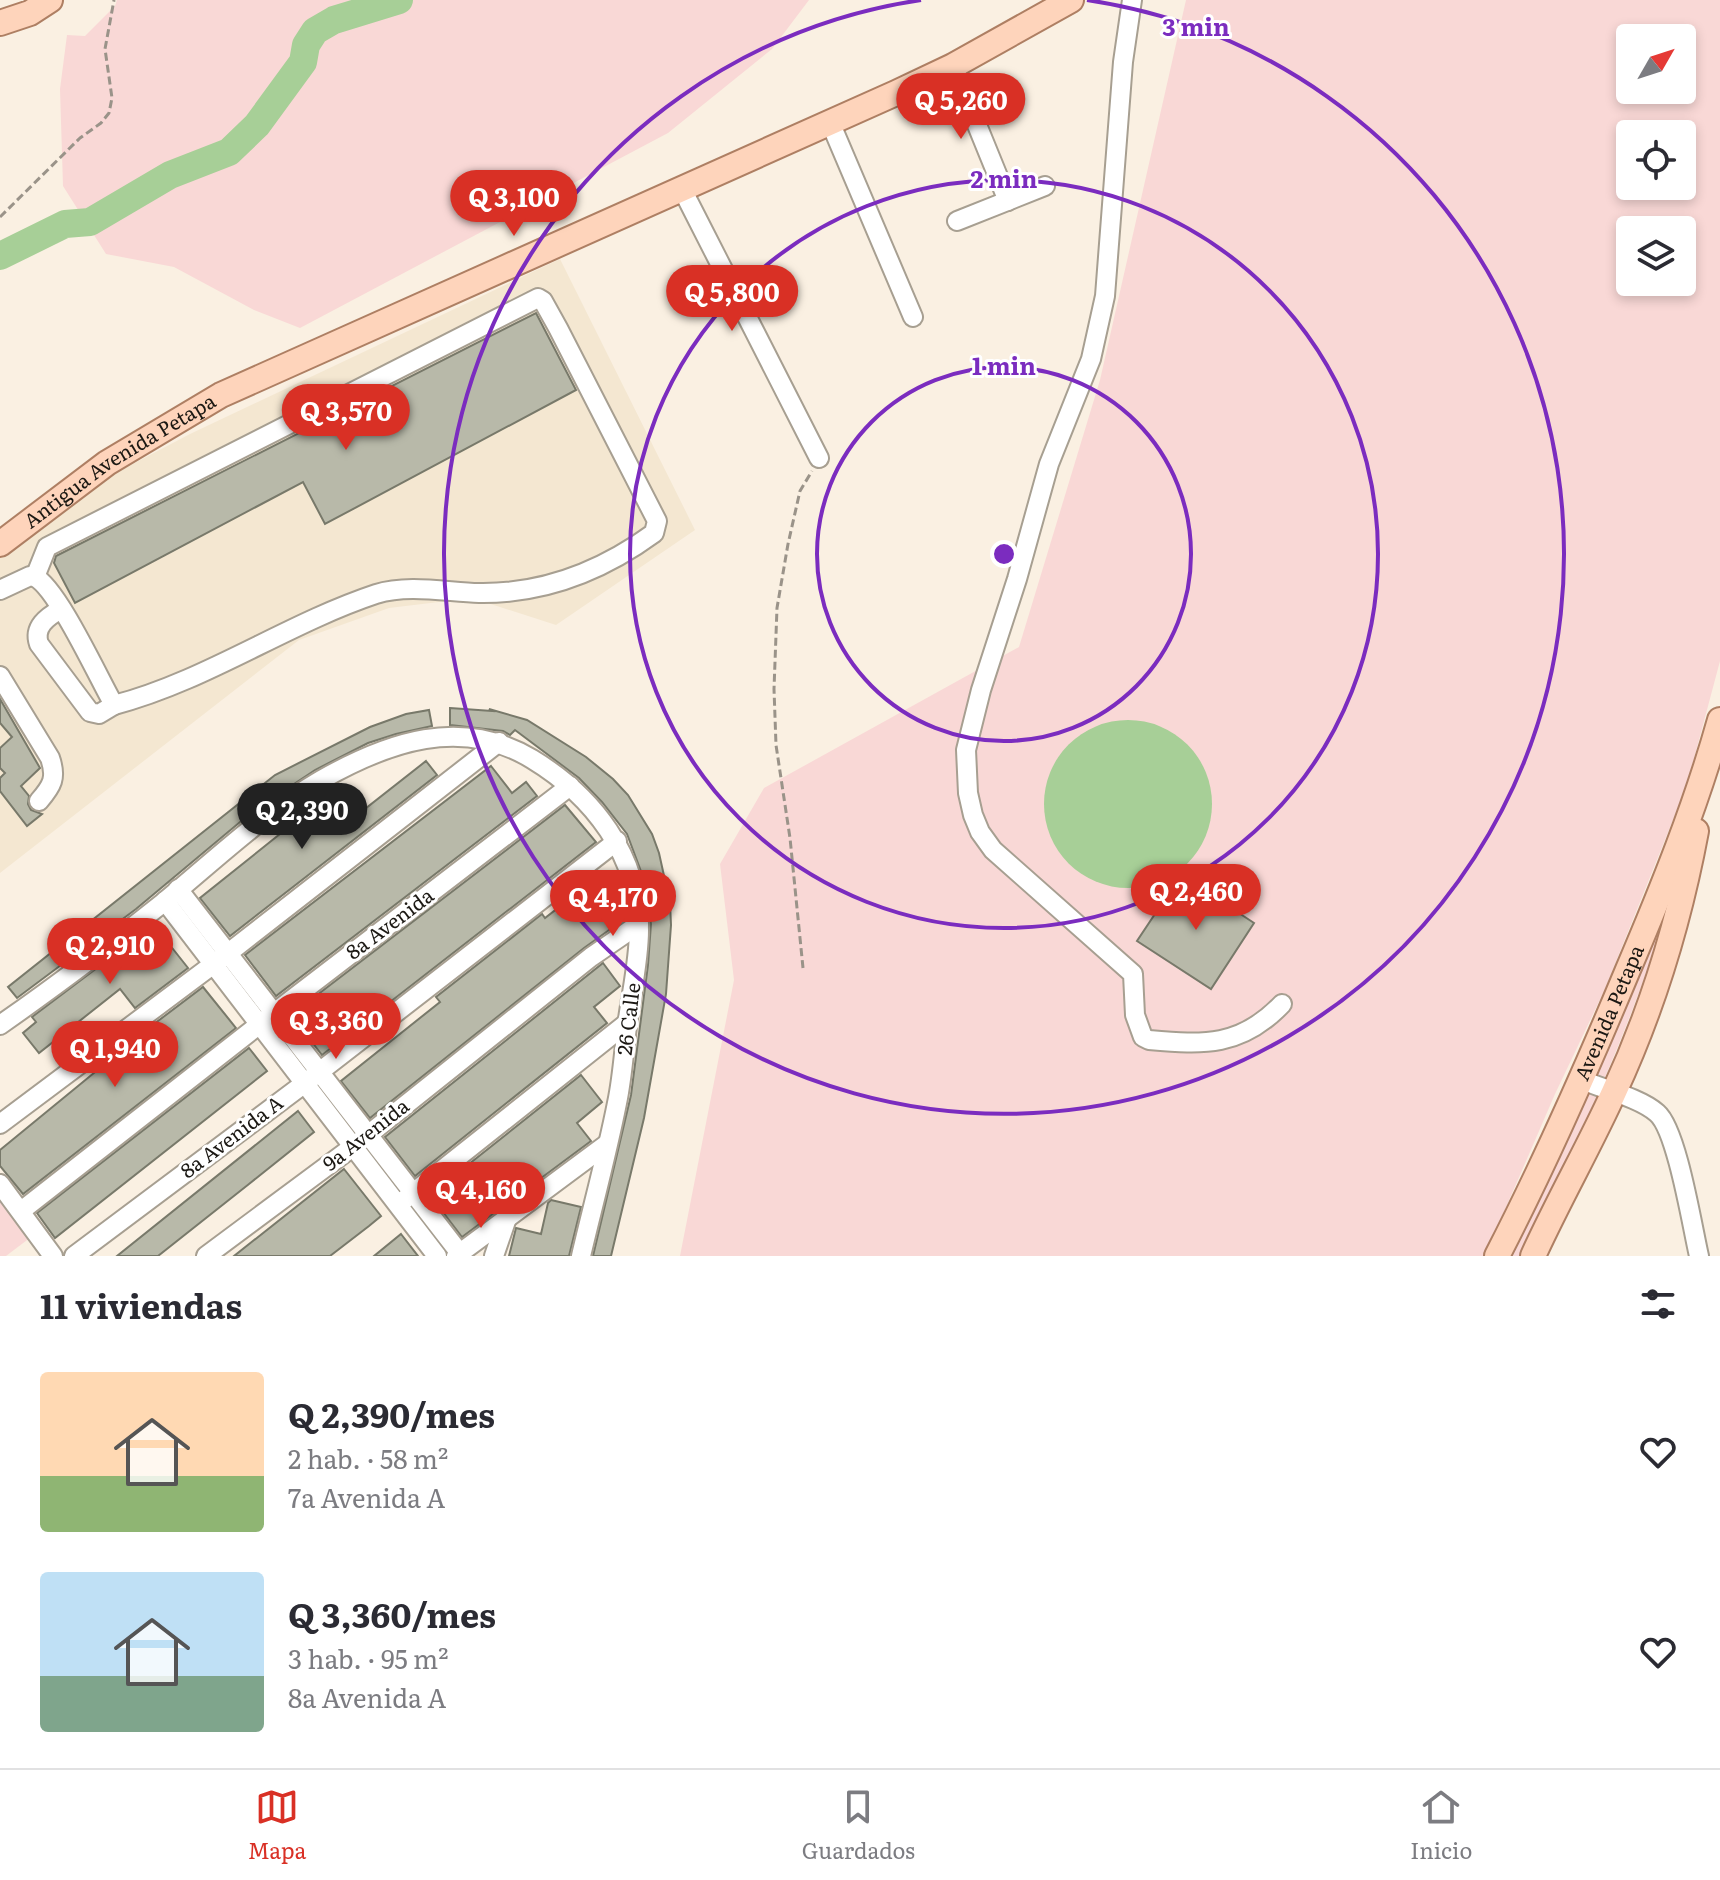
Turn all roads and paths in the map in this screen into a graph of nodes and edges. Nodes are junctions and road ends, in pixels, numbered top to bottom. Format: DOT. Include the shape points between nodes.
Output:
graph roads {
  1 [pos="114,0"];
  2 [pos="1071,0"];
  3 [pos="1132,0"];
  4 [pos="49,1"];
  5 [pos="0,23"];
  6 [pos="953,66"];
  7 [pos="830,122"];
  8 [pos="1045,186"];
  9 [pos="682,189"];
  10 [pos="1008,201"];
  11 [pos="0,217"];
  12 [pos="957,221"];
  13 [pos="913,317"];
  14 [pos="819,458"];
  15 [pos="0,544"];
  16 [pos="35,577"];
  17 [pos="0,590"];
  18 [pos="61,609"];
  19 [pos="0,676"];
  20 [pos="114,705"];
  21 [pos="1720,720"];
  22 [pos="499,742"];
  23 [pos="1708,764"];
  24 [pos="570,786"];
  25 [pos="39,801"];
  26 [pos="617,841"];
  27 [pos="172,895"];
  28 [pos="639,924"];
  29 [pos="220,959"];
  30 [pos="803,968"];
  31 [pos="1282,1004"];
  32 [pos="266,1019"];
  33 [pos="627,1023"];
  34 [pos="0,1025"];
  35 [pos="311,1077"];
  36 [pos="1582,1080"];
  37 [pos="1614,1093"];
  38 [pos="0,1124"];
  39 [pos="360,1140"];
  40 [pos="607,1144"];
  41 [pos="0,1184"];
  42 [pos="405,1199"];
  43 [pos="21,1211"];
  44 [pos="507,1218"];
  45 [pos="459,1255"];
  46 [pos="53,1256"];
  47 [pos="74,1256"];
  48 [pos="206,1256"];
  49 [pos="437,1256"];
  50 [pos="494,1256"];
  51 [pos="581,1256"];
  52 [pos="1497,1256"];
  53 [pos="1533,1256"];
  54 [pos="1699,1256"];
  1 -- 11 [label="path" via="105,49 109,113"];
  2 -- 6 [label="main road, Antigua Avenida Petapa"];
  3 -- 31 [label="street" via="1105,296 1091,359 1049,464 981,690 966,750 968,793 980,832 993,850 1133,974 1135,1015 1143,1037 1223,1042 1261,1024"];
  4 -- 5 [label="main road"];
  6 -- 7 [label="main road, Antigua Avenida Petapa"];
  6 -- 10 [label="street"];
  7 -- 9 [label="main road, Antigua Avenida Petapa"];
  7 -- 13 [label="street"];
  8 -- 10 [label="street"];
  9 -- 14 [label="street"];
  9 -- 15 [label="main road, Antigua Avenida Petapa" via="221,395 107,463"];
  10 -- 12 [label="street"];
  14 -- 30 [label="path" via="800,491 788,544 777,608 774,689"];
  16 -- 17 [label="street"];
  16 -- 18 [label="street"];
  16 -- 20 [label="street" via="44,551 54,542 533,300 543,301 657,521 654,533 600,566 556,584 481,593 380,593 320,615 173,685"];
  18 -- 20 [label="street"];
  18 -- 20 [label="street" via="43,622 37,632 39,644 90,712 99,714"];
  19 -- 25 [label="street" via="55,772 52,786"];
  21 -- 23 [label="main road, Avenida Petapa"];
  22 -- 24 [label="street, 26 Calle"];
  22 -- 27 [label="street" via="424,738 364,760 277,810"];
  22 -- 29 [label="street"];
  23 -- 36 [label="main road, Avenida Petapa"];
  23 -- 37 [label="main road, Avenida Petapa" via="1670,947"];
  24 -- 26 [label="street, 26 Calle"];
  24 -- 32 [label="street, 8a Avenida"];
  26 -- 28 [label="street, 26 Calle"];
  26 -- 35 [label="street, 8a Avenida A"];
  27 -- 29 [label="street"];
  27 -- 34 [label="street"];
  28 -- 33 [label="street, 26 Calle"];
  28 -- 39 [label="street, 9a Avenida"];
  29 -- 32 [label="street"];
  29 -- 38 [label="street"];
  32 -- 35 [label="street"];
  32 -- 43 [label="street, 8a Avenida"];
  33 -- 40 [label="street, 26 Calle"];
  33 -- 42 [label="street"];
  35 -- 39 [label="street"];
  35 -- 47 [label="street, 8a Avenida A"];
  36 -- 37 [label="street"];
  36 -- 52 [label="main road, Avenida Petapa"];
  37 -- 53 [label="main road, Avenida Petapa"];
  37 -- 54 [label="street" via="1650,1107 1664,1121"];
  39 -- 42 [label="street"];
  39 -- 48 [label="street, 9a Avenida"];
  40 -- 44 [label="street"];
  40 -- 51 [label="street, 26 Calle"];
  41 -- 43 [label="street"];
  42 -- 45 [label="street"];
  42 -- 49 [label="street"];
  43 -- 46 [label="street"];
  44 -- 45 [label="street"];
  44 -- 50 [label="street"];
}
